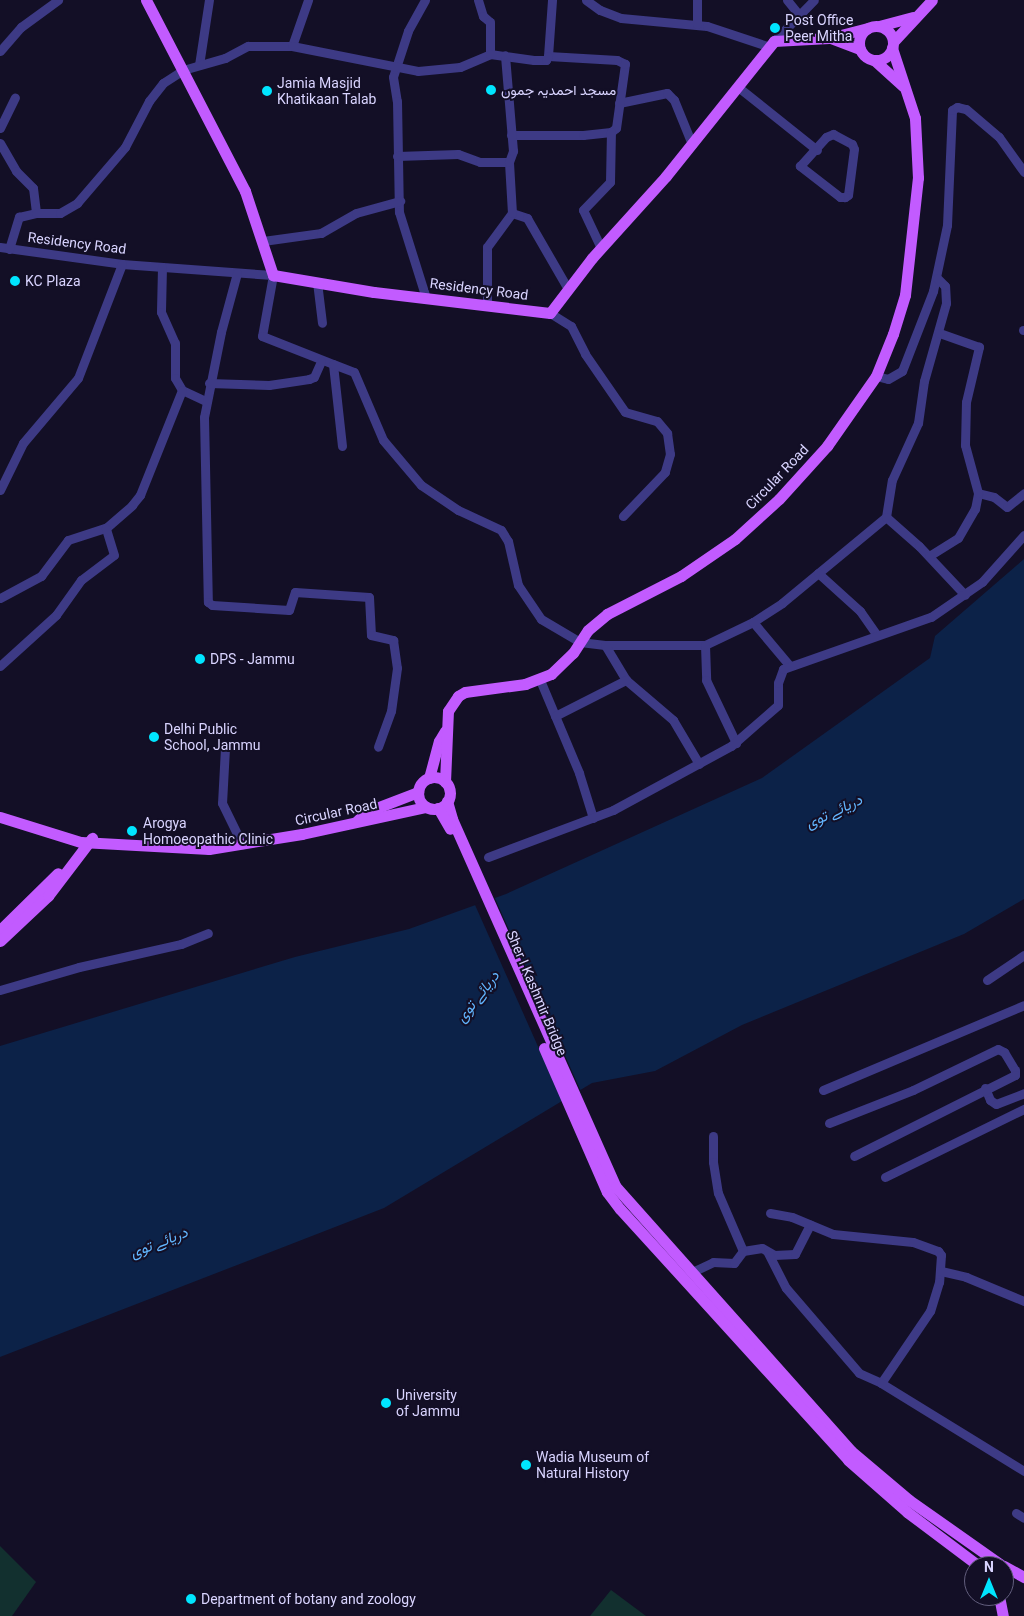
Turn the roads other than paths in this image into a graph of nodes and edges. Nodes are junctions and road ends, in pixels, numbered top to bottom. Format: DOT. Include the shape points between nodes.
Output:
graph roads {
  1 [pos="58,0"];
  2 [pos="146,0"];
  3 [pos="209,0"];
  4 [pos="308,0"];
  5 [pos="425,0"];
  6 [pos="478,0"];
  7 [pos="552,0"];
  8 [pos="586,0"];
  9 [pos="698,0"];
  10 [pos="786,0"];
  11 [pos="814,0"];
  12 [pos="932,0"];
  13 [pos="800,15"];
  14 [pos="916,16"];
  15 [pos="697,24"];
  16 [pos="874,27"];
  17 [pos="829,38"];
  18 [pos="772,44"];
  19 [pos="893,45"];
  20 [pos="292,46"];
  21 [pos="860,49"];
  22 [pos="0,52"];
  23 [pos="490,54"];
  24 [pos="505,55"];
  25 [pos="548,56"];
  26 [pos="874,60"];
  27 [pos="199,65"];
  28 [pos="394,67"];
  29 [pos="183,70"];
  30 [pos="903,86"];
  31 [pos="738,87"];
  32 [pos="15,97"];
  33 [pos="619,102"];
  34 [pos="0,128"];
  35 [pos="611,132"];
  36 [pos="511,135"];
  37 [pos="0,143"];
  38 [pos="692,144"];
  39 [pos="816,150"];
  40 [pos="396,156"];
  41 [pos="509,162"];
  42 [pos="1024,172"];
  43 [pos="400,201"];
  44 [pos="36,213"];
  45 [pos="512,213"];
  46 [pos="264,241"];
  47 [pos="4,248"];
  48 [pos="601,248"];
  49 [pos="122,264"];
  50 [pos="162,267"];
  51 [pos="238,273"];
  52 [pos="273,275"];
  53 [pos="937,278"];
  54 [pos="317,282"];
  55 [pos="568,289"];
  56 [pos="426,298"];
  57 [pos="487,306"];
  58 [pos="550,313"];
  59 [pos="322,323"];
  60 [pos="939,333"];
  61 [pos="321,361"];
  62 [pos="332,364"];
  63 [pos="876,376"];
  64 [pos="210,383"];
  65 [pos="182,390"];
  66 [pos="206,401"];
  67 [pos="342,446"];
  68 [pos="0,490"];
  69 [pos="978,493"];
  70 [pos="1024,493"];
  71 [pos="624,516"];
  72 [pos="886,517"];
  73 [pos="106,528"];
  74 [pos="1024,535"];
  75 [pos="929,556"];
  76 [pos="818,573"];
  77 [pos="965,595"];
  78 [pos="0,598"];
  79 [pos="754,622"];
  80 [pos="876,635"];
  81 [pos="580,642"];
  82 [pos="605,646"];
  83 [pos="705,646"];
  84 [pos="789,665"];
  85 [pos="0,666"];
  86 [pos="540,680"];
  87 [pos="626,680"];
  88 [pos="555,716"];
  89 [pos="445,731"];
  90 [pos="736,743"];
  91 [pos="378,747"];
  92 [pos="225,748"];
  93 [pos="699,764"];
  94 [pos="428,778"];
  95 [pos="445,782"];
  96 [pos="418,792"];
  97 [pos="437,805"];
  98 [pos="0,817"];
  99 [pos="593,818"];
  100 [pos="357,821"];
  101 [pos="86,839"];
  102 [pos="242,844"];
  103 [pos="488,857"];
  104 [pos="0,930"];
  105 [pos="208,933"];
  106 [pos="0,941"];
  107 [pos="1024,954"];
  108 [pos="987,980"];
  109 [pos="0,990"];
  110 [pos="1024,1005"];
  111 [pos="985,1088"];
  112 [pos="823,1090"];
  113 [pos="1024,1093"];
  114 [pos="1024,1109"];
  115 [pos="829,1123"];
  116 [pos="713,1136"];
  117 [pos="854,1156"];
  118 [pos="604,1174"];
  119 [pos="885,1176"];
  120 [pos="770,1214"];
  121 [pos="810,1226"];
  122 [pos="751,1249"];
  123 [pos="768,1253"];
  124 [pos="941,1271"];
  125 [pos="692,1272"];
  126 [pos="1024,1301"];
  127 [pos="881,1383"];
  128 [pos="1024,1471"];
  129 [pos="966,1556"];
  130 [pos="990,1556"];
  1 -- 22 [label="street" via="21,27"];
  2 -- 29 [label="main road"];
  3 -- 27 [label="street"];
  4 -- 20 [label="street"];
  5 -- 28 [label="street"];
  6 -- 23 [label="street" via="483,16 490,22"];
  7 -- 25 [label="street"];
  8 -- 15 [label="street" via="621,18"];
  9 -- 15 [label="street"];
  10 -- 13 [label="street"];
  11 -- 13 [label="street"];
  12 -- 14 [label="main road"];
  13 -- 18 [label="street"];
  14 -- 16 [label="main road"];
  14 -- 19 [label="main road"];
  15 -- 18 [label="street"];
  16 -- 17 [label="main road"];
  16 -- 19 [label="main road" via="888,31"];
  16 -- 21 [label="main road" via="860,37"];
  17 -- 18 [label="main road"];
  17 -- 21 [label="main road"];
  18 -- 31 [label="main road"];
  19 -- 26 [label="main road" via="885,57"];
  19 -- 30 [label="main road, Circular Road"];
  20 -- 27 [label="street" via="248,46 225,58"];
  20 -- 28 [label="street"];
  21 -- 26 [label="main road"];
  23 -- 24 [label="street"];
  23 -- 28 [label="street" via="471,63 445,69 418,71"];
  24 -- 25 [label="street" via="544,60"];
  24 -- 36 [label="street"];
  25 -- 33 [label="street" via="623,62 624,85"];
  26 -- 30 [label="main road"];
  27 -- 29 [label="street"];
  28 -- 40 [label="street"];
  29 -- 44 [label="street" via="154,92 125,147 77,203 60,213"];
  29 -- 46 [label="main road" via="245,191"];
  30 -- 63 [label="main road, Circular Road" via="915,118 918,163 915,202 905,295 894,334"];
  31 -- 38 [label="main road"];
  31 -- 39 [label="street"];
  32 -- 34 [label="street"];
  33 -- 35 [label="street" via="616,128"];
  33 -- 38 [label="street" via="667,93 674,100"];
  35 -- 36 [label="street"];
  35 -- 48 [label="street" via="610,182 583,210"];
  36 -- 41 [label="street" via="513,156"];
  37 -- 44 [label="street" via="16,171 33,188"];
  38 -- 48 [label="main road"];
  39 -- 39 [label="street" via="800,166 840,197 845,197 848,195 852,144 829,135"];
  40 -- 41 [label="street" via="458,154 480,162"];
  40 -- 43 [label="street"];
  41 -- 45 [label="street"];
  42 -- 53 [label="street" via="999,137 972,113 962,107 952,110 948,216"];
  43 -- 46 [label="street" via="356,213 321,233"];
  43 -- 56 [label="street" via="401,219"];
  44 -- 47 [label="street" via="20,217"];
  45 -- 55 [label="street" via="528,218"];
  45 -- 57 [label="street" via="487,248"];
  46 -- 52 [label="main road"];
  47 -- 49 [label="street, Residency Road"];
  48 -- 55 [label="main road"];
  49 -- 50 [label="street, Residency Road"];
  49 -- 68 [label="street" via="78,378 23,443"];
  50 -- 51 [label="street, Residency Road"];
  50 -- 65 [label="street" via="161,312 174,336 175,378"];
  51 -- 52 [label="street, Residency Road"];
  51 -- 64 [label="street"];
  52 -- 54 [label="main road, Residency Road"];
  52 -- 61 [label="street" via="262,336"];
  53 -- 60 [label="street" via="947,291"];
  53 -- 63 [label="street" via="902,371 888,379"];
  54 -- 56 [label="main road, Residency Road"];
  54 -- 59 [label="street"];
  55 -- 58 [label="main road"];
  56 -- 57 [label="main road, Residency Road"];
  57 -- 58 [label="main road, Residency Road"];
  58 -- 71 [label="street" via="571,326 585,354 625,412 657,421 667,433 670,454 665,472"];
  60 -- 69 [label="street" via="979,347 966,402 966,446"];
  60 -- 72 [label="street" via="924,382 916,432 889,488"];
  61 -- 62 [label="street"];
  61 -- 64 [label="street" via="314,377 309,379 269,385"];
  62 -- 67 [label="street"];
  62 -- 81 [label="street" via="352,370 383,440 420,485 458,510 501,530 508,541 518,585 531,607 554,629"];
  63 -- 81 [label="main road, Circular Road" via="827,446 756,521 681,576 607,614 588,630"];
  64 -- 66 [label="street"];
  65 -- 66 [label="street"];
  65 -- 73 [label="street" via="140,495"];
  66 -- 91 [label="street" via="208,602 212,605 289,610 295,592 369,597 371,635 393,640 397,668 391,711"];
  69 -- 70 [label="street" via="994,497 1007,507"];
  69 -- 75 [label="street" via="975,510 958,538"];
  72 -- 75 [label="street"];
  72 -- 76 [label="street"];
  73 -- 78 [label="street" via="68,540 41,576"];
  73 -- 85 [label="street" via="114,555 81,580 56,616"];
  74 -- 77 [label="street" via="992,573"];
  75 -- 77 [label="street"];
  76 -- 79 [label="street"];
  76 -- 80 [label="street" via="860,611"];
  77 -- 80 [label="street" via="920,623"];
  79 -- 83 [label="street"];
  79 -- 84 [label="street"];
  80 -- 84 [label="street" via="831,655"];
  81 -- 82 [label="street"];
  81 -- 86 [label="main road, Circular Road" via="562,665"];
  82 -- 83 [label="street"];
  82 -- 87 [label="street"];
  83 -- 90 [label="street" via="706,680"];
  84 -- 90 [label="street" via="779,677 778,705"];
  86 -- 88 [label="street"];
  86 -- 89 [label="main road, Circular Road" via="458,696 448,710"];
  87 -- 88 [label="street"];
  87 -- 93 [label="street" via="673,720"];
  88 -- 99 [label="street" via="581,778"];
  89 -- 94 [label="main road"];
  89 -- 95 [label="main road" via="448,743"];
  90 -- 93 [label="street"];
  92 -- 102 [label="street" via="222,802"];
  93 -- 99 [label="street"];
  94 -- 95 [label="main road"];
  94 -- 96 [label="main road" via="421,783"];
  95 -- 97 [label="main road" via="450,794"];
  96 -- 97 [label="main road"];
  96 -- 100 [label="main road" via="366,812"];
  97 -- 100 [label="main road, Circular Road"];
  97 -- 118 [label="main road, Sher I Kashmir Bridge" via="449,820"];
  98 -- 101 [label="main road, Circular Road" via="65,838"];
  99 -- 103 [label="street"];
  100 -- 102 [label="main road, Circular Road"];
  101 -- 102 [label="main road, Circular Road" via="207,841 223,846"];
  101 -- 104 [label="main road" via="54,877"];
  101 -- 106 [label="main road" via="48,896"];
  105 -- 109 [label="street" via="181,944 78,967"];
  107 -- 108 [label="street"];
  110 -- 112 [label="street"];
  111 -- 113 [label="street" via="990,1100 996,1104"];
  111 -- 115 [label="street" via="1016,1074 1001,1049 913,1090"];
  111 -- 117 [label="street"];
  114 -- 119 [label="street"];
  116 -- 122 [label="street" via="718,1193"];
  118 -- 125 [label="main road"];
  118 -- 129 [label="main road" via="620,1209 848,1460 907,1512"];
  120 -- 121 [label="street" via="792,1217"];
  121 -- 123 [label="street" via="797,1253 778,1256"];
  121 -- 124 [label="street" via="833,1234 924,1245 940,1253"];
  122 -- 123 [label="street"];
  122 -- 125 [label="street" via="734,1263 713,1262"];
  123 -- 127 [label="street" via="786,1288 859,1373"];
  124 -- 126 [label="street"];
  124 -- 127 [label="street" via="930,1311"];
  125 -- 130 [label="main road" via="851,1450 909,1500"];
  127 -- 128 [label="street"];
}
